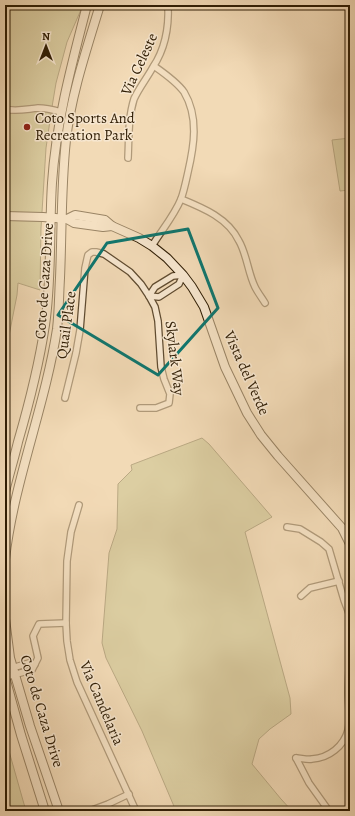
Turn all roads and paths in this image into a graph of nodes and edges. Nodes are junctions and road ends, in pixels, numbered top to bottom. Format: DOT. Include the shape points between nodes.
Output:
graph roads {
  1 [pos="88,5"];
  2 [pos="100,5"];
  3 [pos="168,5"];
  4 [pos="154,66"];
  5 [pos="5,109"];
  6 [pos="61,112"];
  7 [pos="128,158"];
  8 [pos="181,199"];
  9 [pos="5,216"];
  10 [pos="51,217"];
  11 [pos="65,218"];
  12 [pos="152,246"];
  13 [pos="88,255"];
  14 [pos="183,275"];
  15 [pos="149,296"];
  16 [pos="265,303"];
  17 [pos="65,398"];
  18 [pos="140,408"];
  19 [pos="5,489"];
  20 [pos="18,491"];
  21 [pos="79,505"];
  22 [pos="287,527"];
  23 [pos="350,544"];
  24 [pos="5,559"];
  25 [pos="339,582"];
  26 [pos="301,596"];
  27 [pos="350,616"];
  28 [pos="5,619"];
  29 [pos="66,623"];
  30 [pos="350,658"];
  31 [pos="11,671"];
  32 [pos="5,677"];
  33 [pos="349,678"];
  34 [pos="129,794"];
  35 [pos="44,811"];
  36 [pos="59,811"];
  37 [pos="91,811"];
  38 [pos="136,811"];
  39 [pos="329,811"];
  1 -- 6 [label="main road, Coto de Caza Drive"];
  2 -- 11 [label="main road, Coto de Caza Drive" via="67,134 63,172"];
  3 -- 4 [label="street, Via Celeste" via="167,32"];
  4 -- 7 [label="street, Via Celeste" via="143,82 130,113"];
  4 -- 8 [label="street" via="176,83 193,115 193,151"];
  5 -- 6 [label="street" via="40,108"];
  6 -- 10 [label="main road, Coto de Caza Drive" via="52,183"];
  8 -- 12 [label="street"];
  8 -- 16 [label="street" via="215,214 227,224 239,240 255,287"];
  9 -- 10 [label="main road, Vista del Verde"];
  10 -- 11 [label="main road, Vista del Verde"];
  10 -- 19 [label="main road, Coto de Caza Drive" via="46,322 28,408"];
  11 -- 12 [label="main road, Vista del Verde" via="74,223 112,226"];
  11 -- 20 [label="main road, Coto de Caza Drive" via="57,329"];
  12 -- 14 [label="main road, Vista del Verde"];
  13 -- 15 [label="street, Skylark Way" via="92,252 104,254 130,272"];
  13 -- 17 [label="street, Quail Place" via="80,330"];
  14 -- 15 [label="street" via="173,276 155,287"];
  14 -- 15 [label="street" via="179,284 159,297"];
  14 -- 23 [label="main road, Vista del Verde" via="204,307 225,367 260,435 342,528"];
  15 -- 18 [label="street, Skylark Way" via="155,307 161,367 170,394 169,403 156,408"];
  19 -- 20 [label="street"];
  20 -- 24 [label="main road, Coto de Caza Drive"];
  21 -- 29 [label="street, Via Candelaria" via="71,532 67,561"];
  22 -- 25 [label="street" via="300,530 329,549"];
  25 -- 26 [label="street" via="310,588"];
  25 -- 27 [label="street"];
  28 -- 31 [label="main road, Coto de Caza Drive"];
  29 -- 31 [label="street" via="38,624 33,636 38,658 32,670"];
  29 -- 34 [label="street, Via Candelaria" via="70,660 77,682"];
  30 -- 33 [label="street"];
  31 -- 32 [label="street"];
  31 -- 36 [label="main road, Coto de Caza Drive"];
  32 -- 35 [label="main road, Coto de Caza Drive"];
  33 -- 39 [label="street" via="348,730 338,749 326,756 312,759 296,758 309,783"];
  34 -- 37 [label="street"];
  34 -- 38 [label="street, Via Candelaria"];
}
